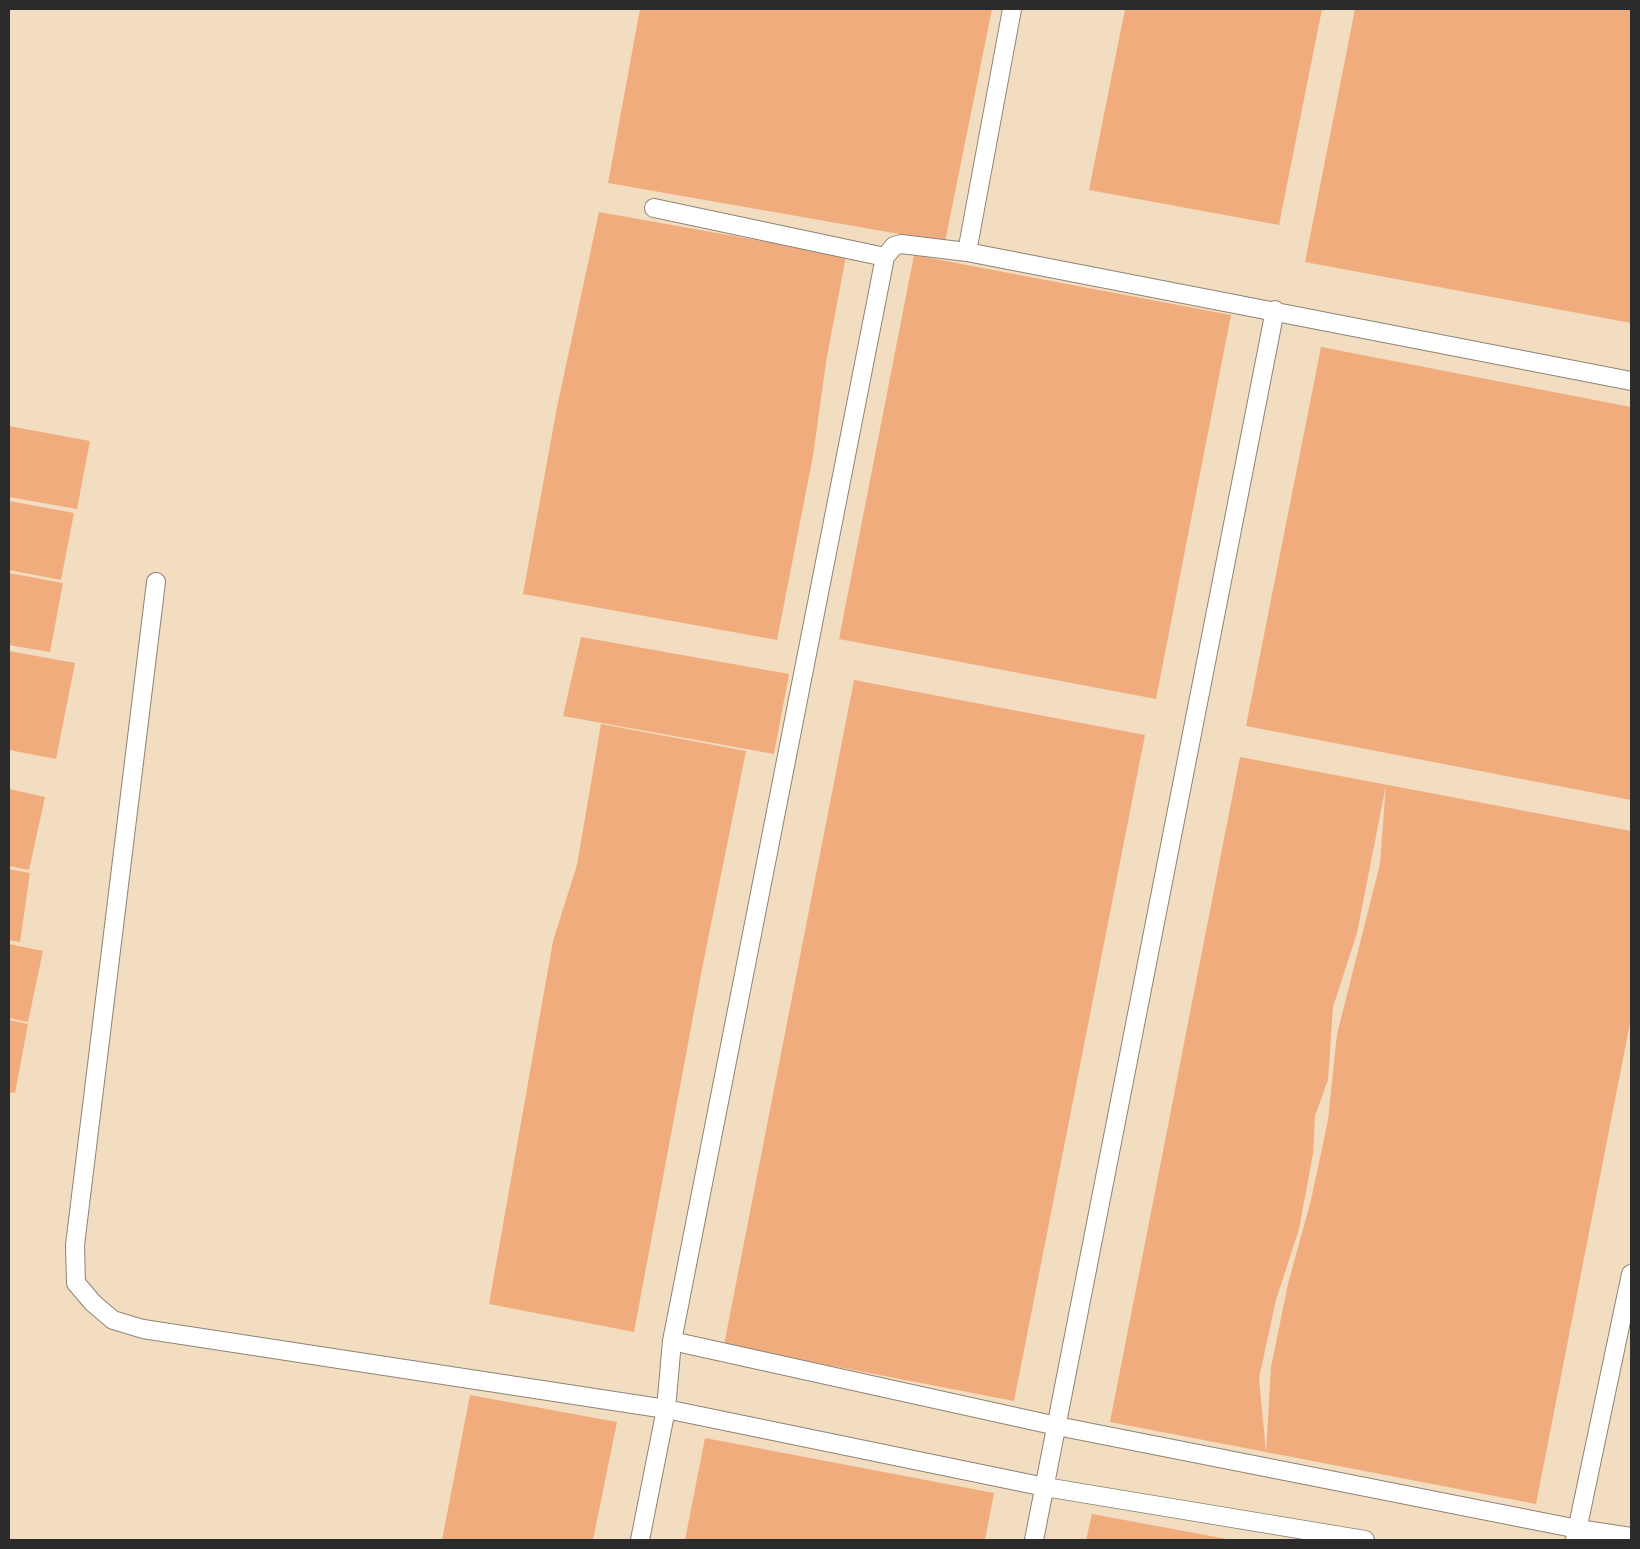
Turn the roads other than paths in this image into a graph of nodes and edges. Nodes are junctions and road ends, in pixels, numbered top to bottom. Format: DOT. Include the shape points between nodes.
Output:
graph roads {
  1 [pos="1012,9"];
  2 [pos="654,208"];
  3 [pos="967,252"];
  4 [pos="885,257"];
  5 [pos="1275,310"];
  6 [pos="1631,381"];
  7 [pos="156,582"];
  8 [pos="1631,1274"];
  9 [pos="672,1341"];
  10 [pos="666,1409"];
  11 [pos="1057,1426"];
  12 [pos="1045,1487"];
  13 [pos="1577,1535"];
  14 [pos="1631,1537"];
  15 [pos="640,1540"];
  16 [pos="1034,1540"];
  17 [pos="1365,1540"];
  1 -- 3 [label="lane"];
  2 -- 4 [label="lane"];
  3 -- 4 [label="lane" via="901,244 894,246"];
  3 -- 5 [label="lane"];
  4 -- 9 [label="lane"];
  5 -- 6 [label="lane"];
  5 -- 11 [label="lane"];
  7 -- 10 [label="lane" via="75,1245 76,1283 113,1320 144,1329"];
  8 -- 13 [label="lane"];
  9 -- 10 [label="lane"];
  9 -- 11 [label="lane"];
  10 -- 12 [label="lane"];
  10 -- 15 [label="lane"];
  11 -- 12 [label="lane"];
  11 -- 13 [label="lane"];
  12 -- 16 [label="lane"];
  12 -- 17 [label="lane"];
  13 -- 14 [label="lane"];
}
